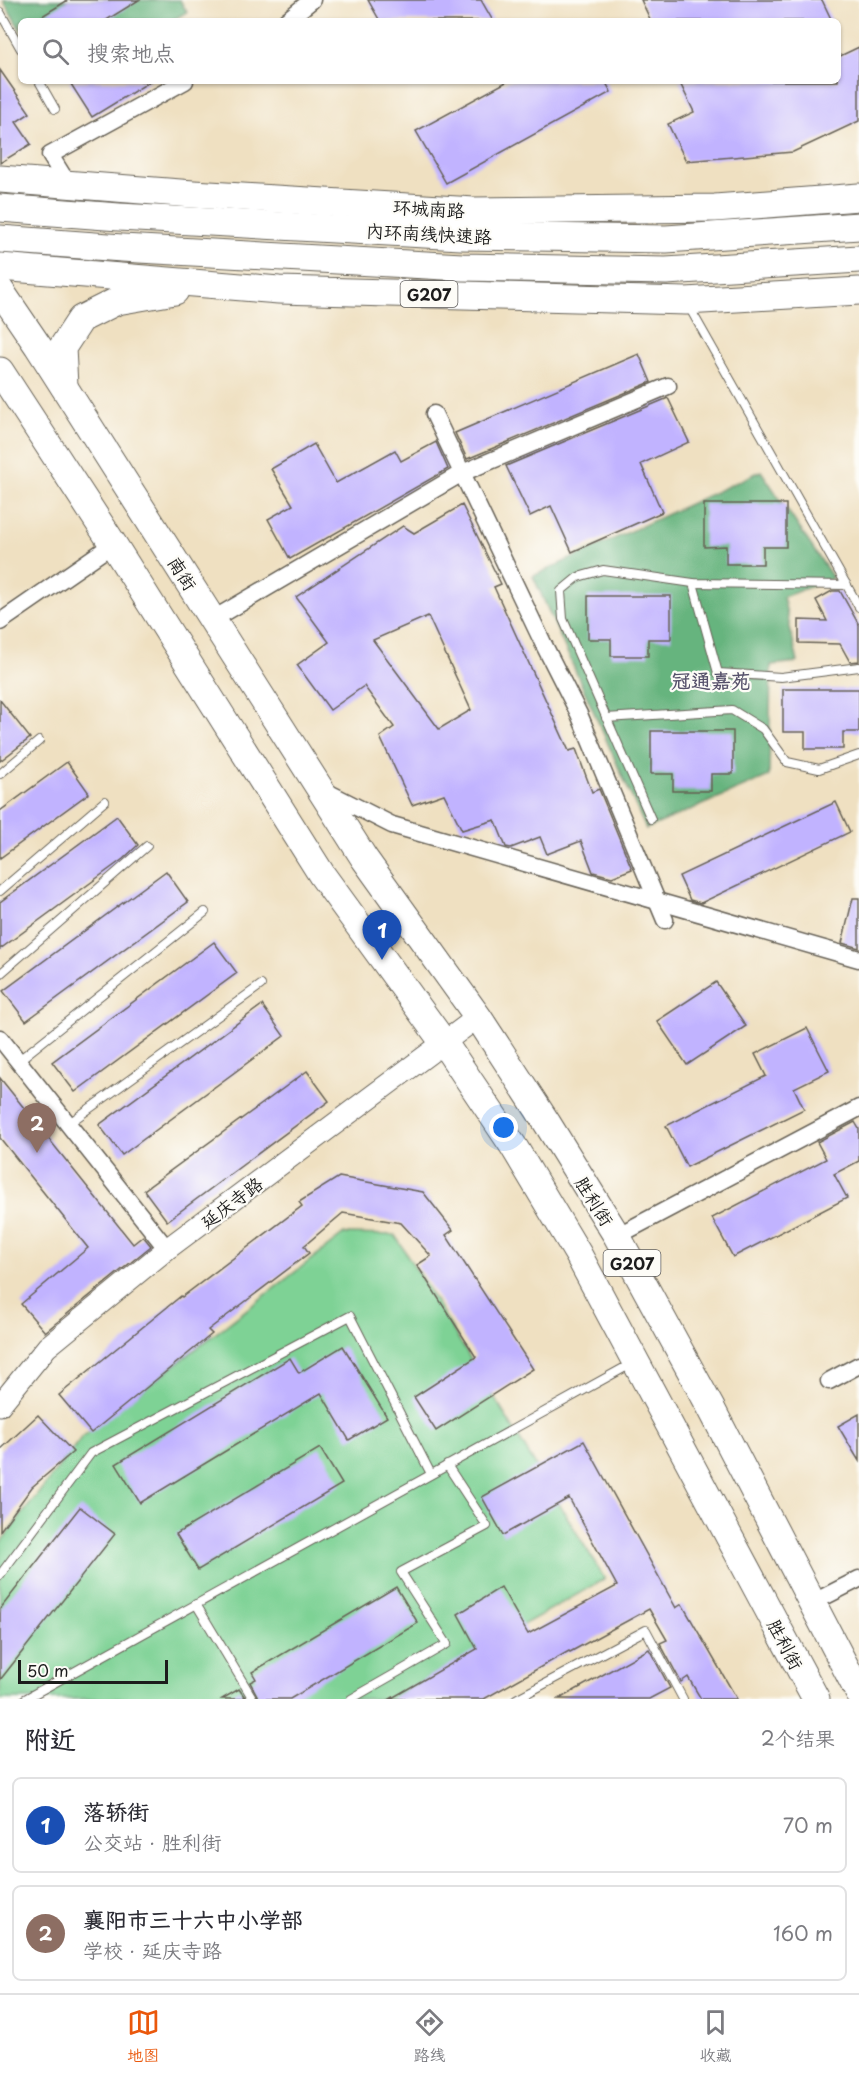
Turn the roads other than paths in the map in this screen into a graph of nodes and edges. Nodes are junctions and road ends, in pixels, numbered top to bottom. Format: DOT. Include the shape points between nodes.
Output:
graph roads {
  1 [pos="312,0"];
  2 [pos="0,12"];
  3 [pos="290,18"];
  4 [pos="18,44"];
  5 [pos="41,84"];
  6 [pos="180,84"];
  7 [pos="55,109"];
  8 [pos="0,179"];
  9 [pos="68,184"];
  10 [pos="859,197"];
  11 [pos="0,208"];
  12 [pos="859,226"];
  13 [pos="0,239"];
  14 [pos="859,259"];
  15 [pos="0,267"];
  16 [pos="213,285"];
  17 [pos="0,290"];
  18 [pos="859,291"];
  19 [pos="686,302"];
  20 [pos="0,371"];
  21 [pos="668,386"];
  22 [pos="64,387"];
  23 [pos="0,400"];
  24 [pos="434,414"];
  25 [pos="462,473"];
  26 [pos="72,482"];
  27 [pos="113,544"];
  28 [pos="693,583"];
  29 [pos="847,585"];
  30 [pos="859,607"];
  31 [pos="212,620"];
  32 [pos="0,622"];
  33 [pos="859,668"];
  34 [pos="606,718"];
  35 [pos="39,741"];
  36 [pos="859,755"];
  37 [pos="0,774"];
  38 [pos="320,788"];
  39 [pos="105,801"];
  40 [pos="651,819"];
  41 [pos="147,846"];
  42 [pos="364,858"];
  43 [pos="0,891"];
  44 [pos="656,901"];
  45 [pos="205,912"];
  46 [pos="665,920"];
  47 [pos="859,959"];
  48 [pos="0,974"];
  49 [pos="261,985"];
  50 [pos="478,1017"];
  51 [pos="0,1038"];
  52 [pos="444,1043"];
  53 [pos="18,1061"];
  54 [pos="859,1108"];
  55 [pos="68,1124"];
  56 [pos="617,1236"];
  57 [pos="167,1249"];
  58 [pos="636,1361"];
  59 [pos="859,1365"];
  60 [pos="829,1381"];
  61 [pos="0,1405"];
  62 [pos="447,1465"];
  63 [pos="431,1473"];
  64 [pos="0,1575"];
  65 [pos="859,1579"];
  66 [pos="812,1603"];
  67 [pos="196,1605"];
  68 [pos="859,1693"];
  69 [pos="25,1699"];
  70 [pos="253,1699"];
  71 [pos="351,1699"];
  72 [pos="516,1699"];
  73 [pos="683,1699"];
  74 [pos="816,1699"];
  1 -- 3 [label="street"];
  2 -- 4 [label="lane"];
  5 -- 7 [label="lane"];
  6 -- 9 [label="street" via="50,155"];
  8 -- 9 [label="highway, 环城南路"];
  9 -- 10 [label="highway, 环城南路" via="474,211 714,208"];
  11 -- 12 [label="highway, 内环南线快速路" via="461,236 666,239"];
  13 -- 14 [label="highway, 内环南线快速路 / G207" via="462,267 666,271"];
  15 -- 16 [label="highway, G207"];
  16 -- 19 [label="highway, G207"];
  16 -- 22 [label="highway" via="117,301 81,319 62,348"];
  17 -- 22 [label="highway, 南街 / G207"];
  18 -- 19 [label="highway, G207"];
  19 -- 29 [label="lane"];
  20 -- 26 [label="highway"];
  21 -- 25 [label="street"];
  22 -- 31 [label="highway, 南街 / G207"];
  23 -- 26 [label="highway"];
  24 -- 25 [label="street"];
  25 -- 31 [label="street"];
  25 -- 44 [label="street" via="579,714"];
  26 -- 27 [label="highway"];
  27 -- 32 [label="street"];
  27 -- 52 [label="highway, 胜利街" via="322,875"];
  28 -- 29 [label="lane"];
  28 -- 33 [label="lane" via="718,673 782,677"];
  28 -- 34 [label="lane" via="603,570 578,577 561,591 563,620"];
  29 -- 30 [label="lane"];
  31 -- 38 [label="highway, 南街 / G207"];
  34 -- 36 [label="lane" via="732,710 763,729 787,762 819,769"];
  34 -- 40 [label="lane"];
  35 -- 37 [label="lane"];
  38 -- 42 [label="highway, 南街 / G207"];
  38 -- 44 [label="street" via="392,825"];
  39 -- 43 [label="lane"];
  41 -- 48 [label="lane"];
  42 -- 50 [label="highway, 胜利街 / G207"];
  44 -- 46 [label="street"];
  44 -- 47 [label="street"];
  45 -- 53 [label="lane"];
  49 -- 55 [label="lane"];
  50 -- 52 [label="street, 延庆寺路"];
  50 -- 56 [label="highway, 胜利街 / G207"];
  51 -- 53 [label="street"];
  52 -- 57 [label="street, 延庆寺路"];
  52 -- 58 [label="highway, 胜利街" via="514,1147"];
  53 -- 55 [label="street"];
  54 -- 56 [label="street"];
  55 -- 57 [label="street"];
  56 -- 66 [label="highway, 胜利街 / G207"];
  57 -- 61 [label="street, 延庆寺路" via="47,1347"];
  58 -- 62 [label="lane"];
  58 -- 74 [label="highway, 胜利街"];
  59 -- 60 [label="street"];
  62 -- 63 [label="lane"];
  62 -- 71 [label="lane" via="487,1526 401,1572 447,1644"];
  63 -- 64 [label="lane" via="350,1316 91,1453"];
  63 -- 67 [label="lane"];
  65 -- 66 [label="street"];
  66 -- 68 [label="highway, 胜利街 / G207"];
  67 -- 69 [label="lane"];
  67 -- 70 [label="lane"];
  72 -- 73 [label="lane" via="646,1630"];
}
